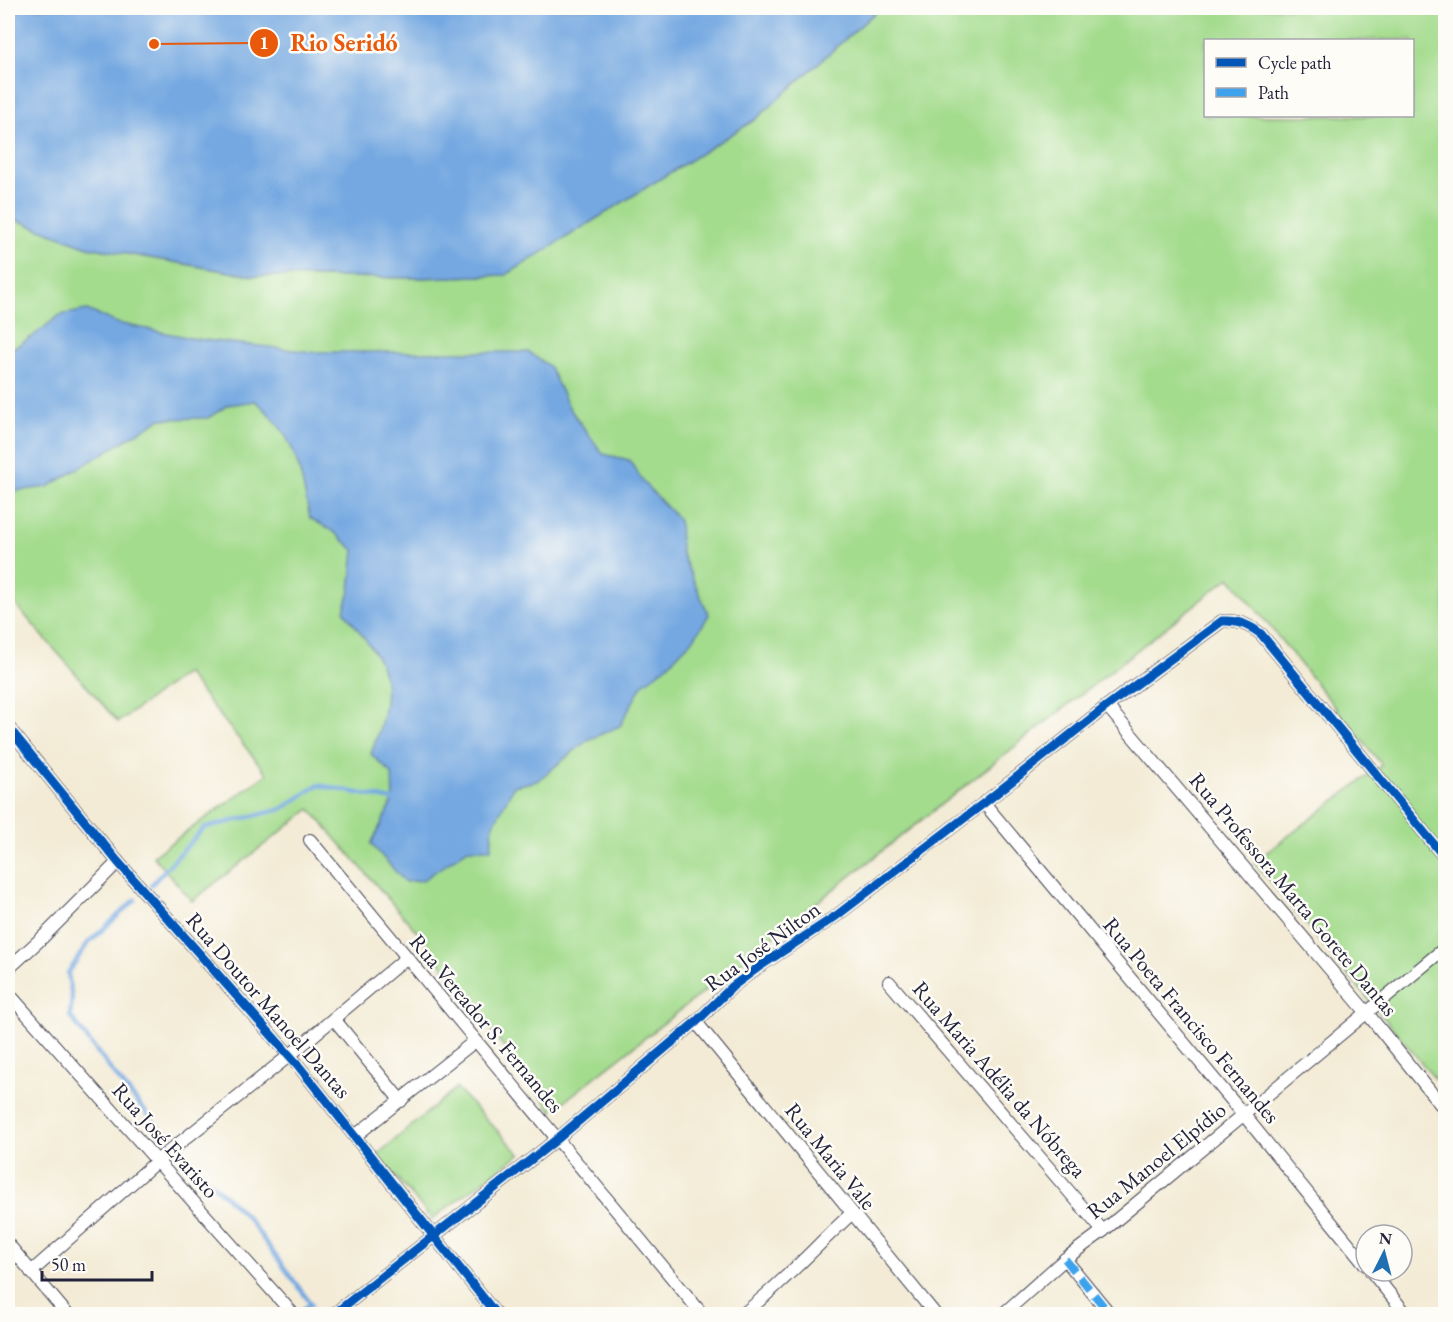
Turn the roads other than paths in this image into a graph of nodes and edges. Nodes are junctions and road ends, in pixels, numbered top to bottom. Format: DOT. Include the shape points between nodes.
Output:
graph roads {
  1 [pos="1107,706"];
  2 [pos="8,726"];
  3 [pos="984,803"];
  4 [pos="310,840"];
  5 [pos="1446,859"];
  6 [pos="118,862"];
  7 [pos="1446,947"];
  8 [pos="406,958"];
  9 [pos="8,969"];
  10 [pos="889,982"];
  11 [pos="8,993"];
  12 [pos="1368,1013"];
  13 [pos="334,1019"];
  14 [pos="696,1022"];
  15 [pos="475,1041"];
  16 [pos="290,1055"];
  17 [pos="400,1101"];
  18 [pos="1446,1111"];
  19 [pos="1244,1114"];
  20 [pos="355,1136"];
  21 [pos="556,1140"];
  22 [pos="162,1157"];
  23 [pos="851,1214"];
  24 [pos="1103,1231"];
  25 [pos="433,1236"];
  26 [pos="8,1244"];
  27 [pos="1354,1250"];
  28 [pos="1065,1260"];
  29 [pos="31,1272"];
  30 [pos="1381,1283"];
  31 [pos="67,1314"];
  32 [pos="293,1314"];
  33 [pos="334,1314"];
  34 [pos="496,1314"];
  35 [pos="702,1314"];
  36 [pos="743,1314"];
  37 [pos="935,1314"];
  38 [pos="1003,1314"];
  39 [pos="1110,1314"];
  40 [pos="1406,1314"];
  1 -- 3 [label="street, Rua José Nilton"];
  1 -- 5 [label="street, Rua José Nilton" via="1222,621 1250,625"];
  1 -- 12 [label="street, Rua Professora Marta Gorete Dantas"];
  2 -- 6 [label="street, Rua Doutor Manoel Dantas"];
  3 -- 14 [label="street, Rua José Nilton" via="836,916 733,986"];
  3 -- 19 [label="street, Rua Poeta Francisco Fernandes"];
  4 -- 8 [label="street, Rua Vereador S. Fernandes"];
  6 -- 9 [label="street"];
  6 -- 16 [label="street, Rua Doutor Manoel Dantas"];
  7 -- 12 [label="street, Rua Manoel Elpídio"];
  8 -- 13 [label="street"];
  8 -- 15 [label="street, Rua Vereador S. Fernandes"];
  10 -- 24 [label="street, Rua Maria Adélia da Nóbrega"];
  11 -- 22 [label="street, Rua José Evaristo"];
  12 -- 18 [label="street, Rua Professora Marta Gorete Dantas"];
  12 -- 19 [label="street, Rua Manoel Elpídio"];
  13 -- 16 [label="street"];
  13 -- 17 [label="street"];
  14 -- 21 [label="street, Rua José Nilton"];
  14 -- 23 [label="street, Rua Maria Vale"];
  15 -- 17 [label="street"];
  15 -- 21 [label="street, Rua Vereador S. Fernandes"];
  16 -- 20 [label="street, Rua Doutor Manoel Dantas"];
  16 -- 22 [label="street"];
  17 -- 20 [label="street"];
  19 -- 24 [label="street, Rua Manoel Elpídio"];
  19 -- 27 [label="street, Rua Poeta Francisco Fernandes"];
  20 -- 25 [label="street, Rua Doutor Manoel Dantas"];
  21 -- 25 [label="street, Rua José Nilton"];
  21 -- 35 [label="street, Rua Vereador S. Fernandes"];
  22 -- 29 [label="street"];
  22 -- 32 [label="street, Rua José Evaristo"];
  23 -- 36 [label="street" via="771,1293"];
  23 -- 37 [label="street, Rua Maria Vale"];
  24 -- 28 [label="street, Rua Manoel Elpídio"];
  25 -- 33 [label="street, Rua José Nilton"];
  25 -- 34 [label="street, Rua Doutor Manoel Dantas"];
  26 -- 29 [label="street"];
  28 -- 38 [label="street, Rua Manoel Elpídio"];
  28 -- 39 [label="street"];
  29 -- 31 [label="street"];
  30 -- 40 [label="street"];
}
